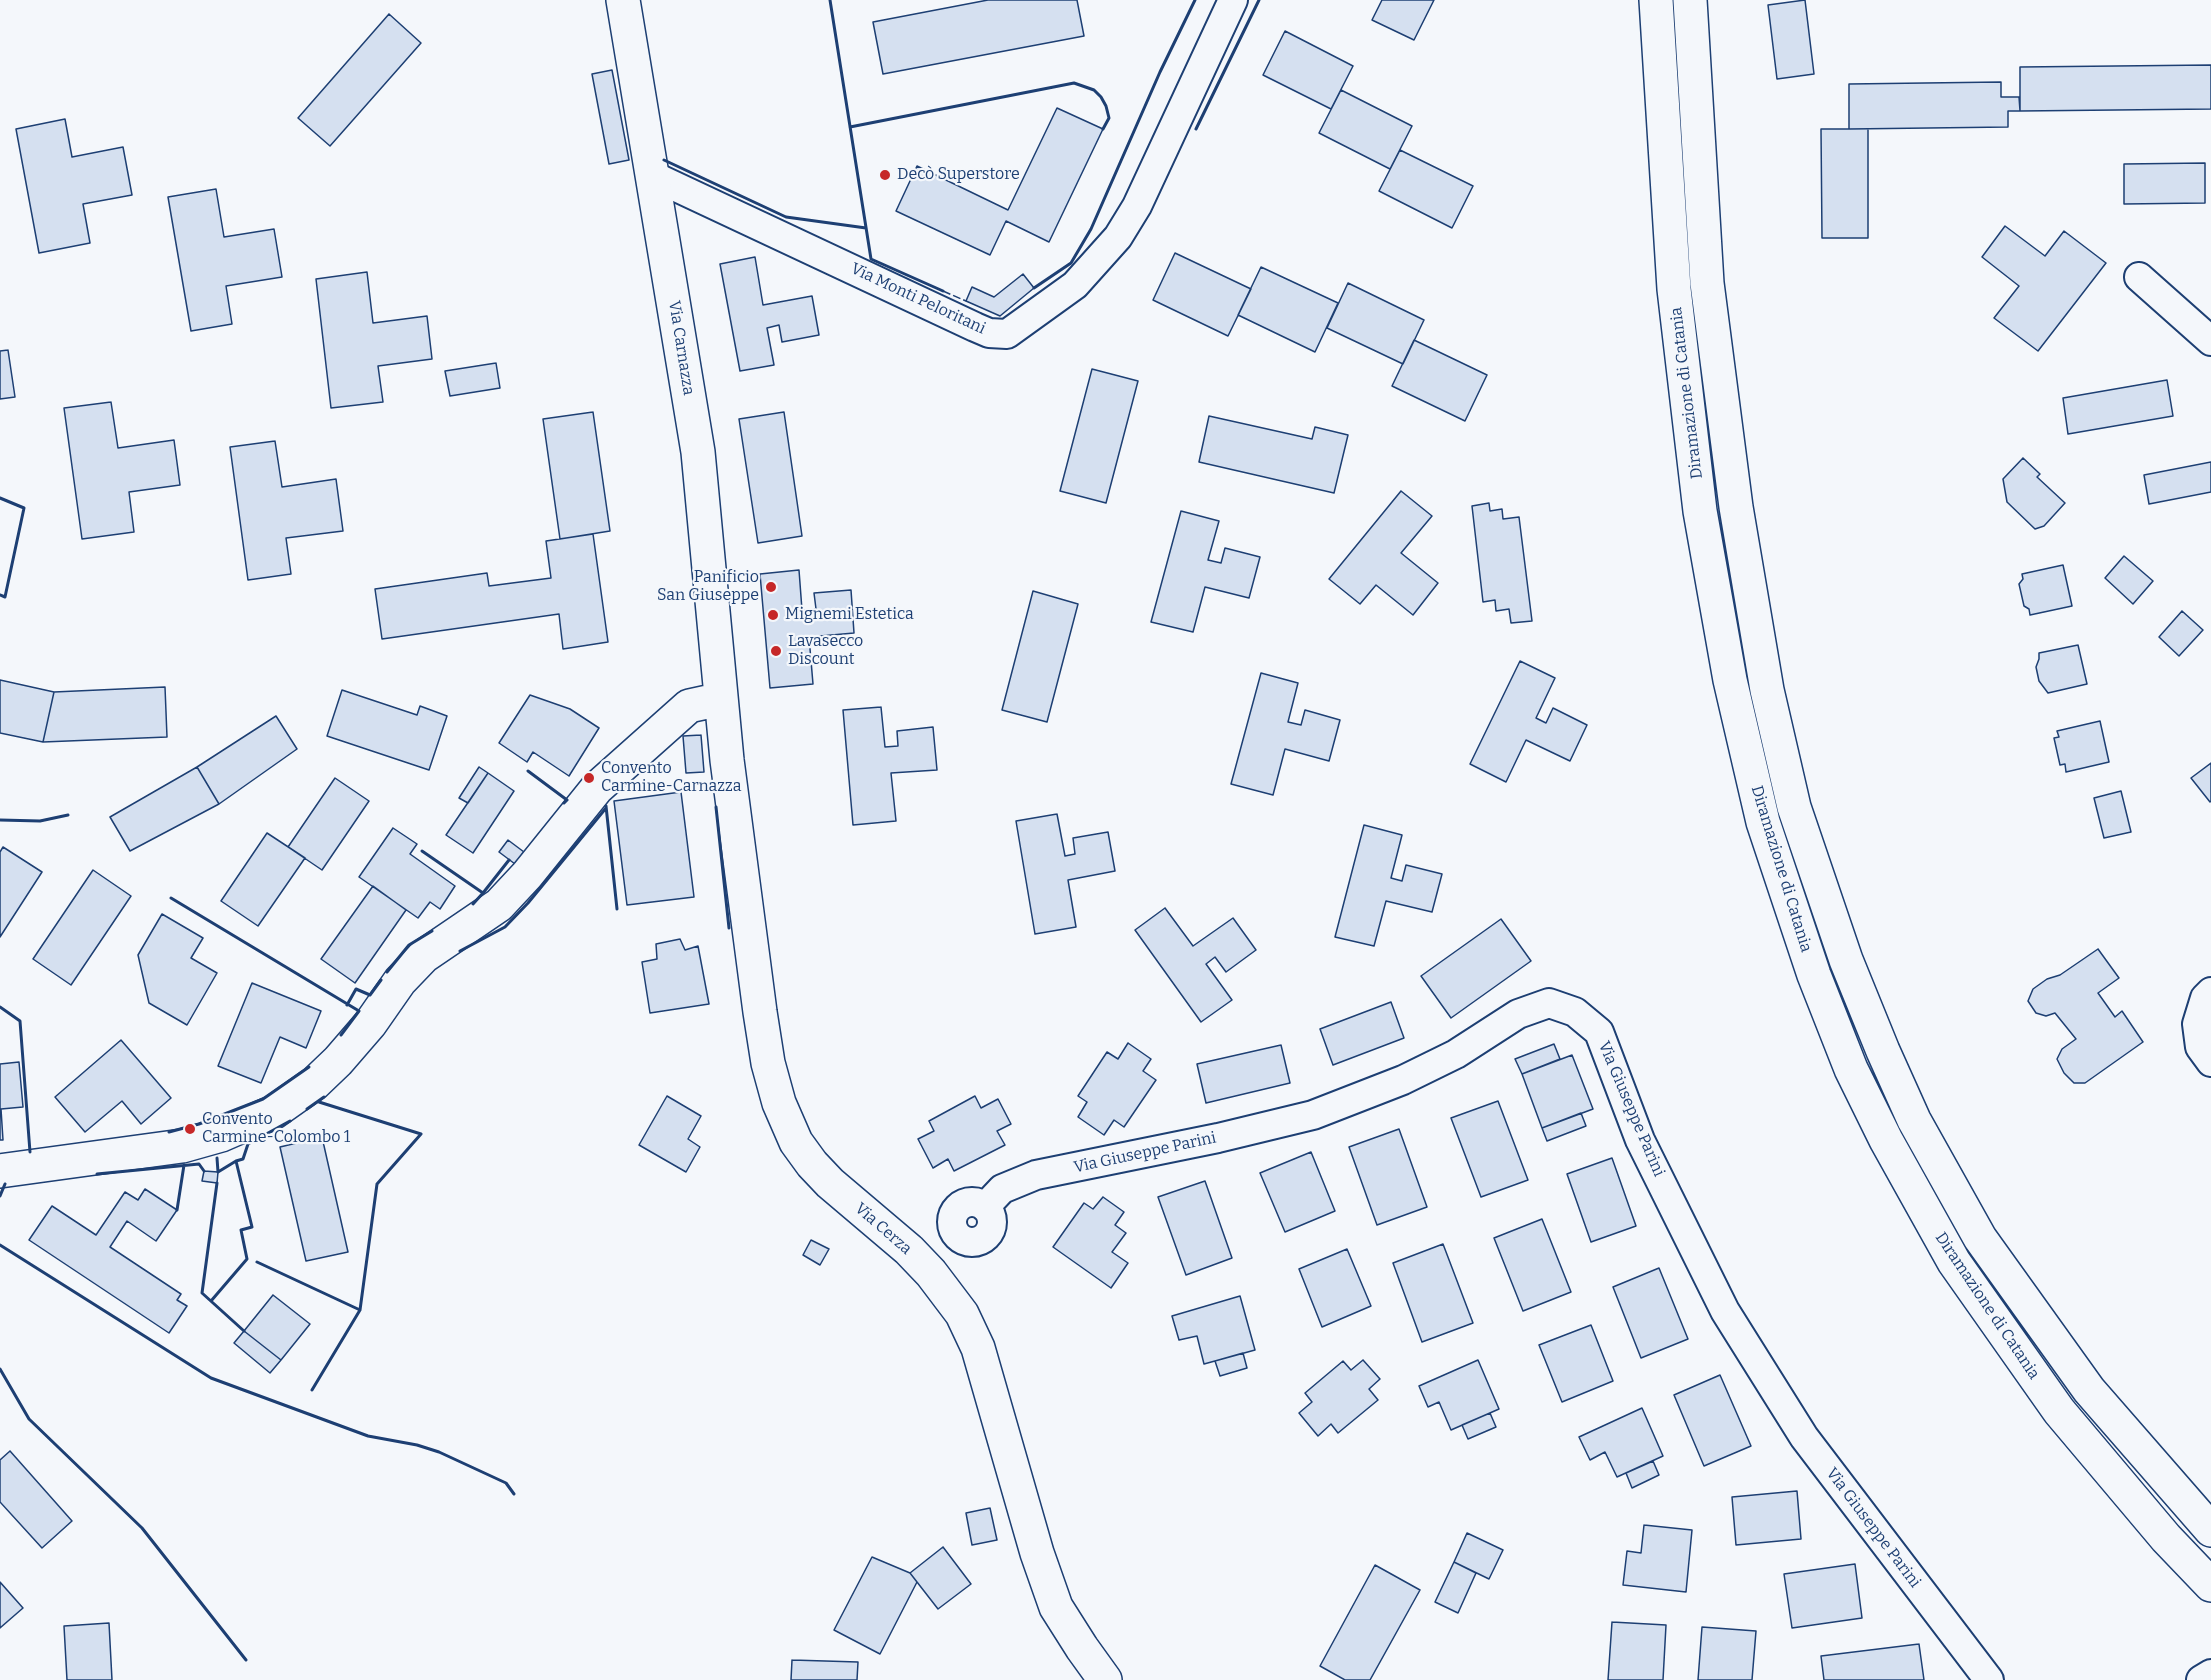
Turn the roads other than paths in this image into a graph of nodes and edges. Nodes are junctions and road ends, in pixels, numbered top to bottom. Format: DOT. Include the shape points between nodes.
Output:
graph roads {
  1 [pos="623,0"];
  2 [pos="1233,0"];
  3 [pos="1656,0"];
  4 [pos="1690,0"];
  5 [pos="653,176"];
  6 [pos="2139,278"];
  7 [pos="2211,341"];
  8 [pos="721,699"];
  9 [pos="727,760"];
  10 [pos="2211,992"];
  11 [pos="2211,1062"];
  12 [pos="0,1171"];
  13 [pos="985,1208"];
  14 [pos="2211,1530"];
  15 [pos="2211,1585"];
  16 [pos="2211,1674"];
  17 [pos="1106,1680"];
  18 [pos="1989,1680"];
  19 [pos="2201,1680"];
  1 -- 5 [label="main road, Via Carnazza"];
  2 -- 5 [label="street, Via Monti Peloritani" via="1137,206 1118,237 1075,285 1007,334 989,333"];
  3 -- 15 [label="main road, Diramazione di Catania" via="1674,288 1700,512 1730,680 1763,822 1814,975 1851,1069 1954,1262 2059,1411"];
  4 -- 14 [label="main road, Diramazione di Catania" via="1707,283 1736,507 1767,690 1794,807 1842,949 1914,1120 1980,1238 2089,1390"];
  5 -- 8 [label="main road, Via Carnazza" via="698,452"];
  6 -- 7 [label="street"];
  8 -- 9 [label="main road, Via Carnazza"];
  8 -- 12 [label="main road" via="689,706 597,788 499,905 424,956 338,1061 274,1112 182,1146"];
  9 -- 17 [label="main road, Via Cerza" via="760,1012 779,1103 796,1142 812,1164 909,1250 962,1314 978,1348 1056,1607"];
  10 -- 11 [label="street" via="2205,998 2197,1024 2200,1047"];
  13 -- 18 [label="street, Via Giuseppe Parini" via="1002,1189 1036,1175 1313,1115 1403,1080 1456,1054 1518,1014 1549,1003 1575,1012 1599,1032 1640,1140 1731,1321 1804,1437"];
  16 -- 19 [label="street"];
}
